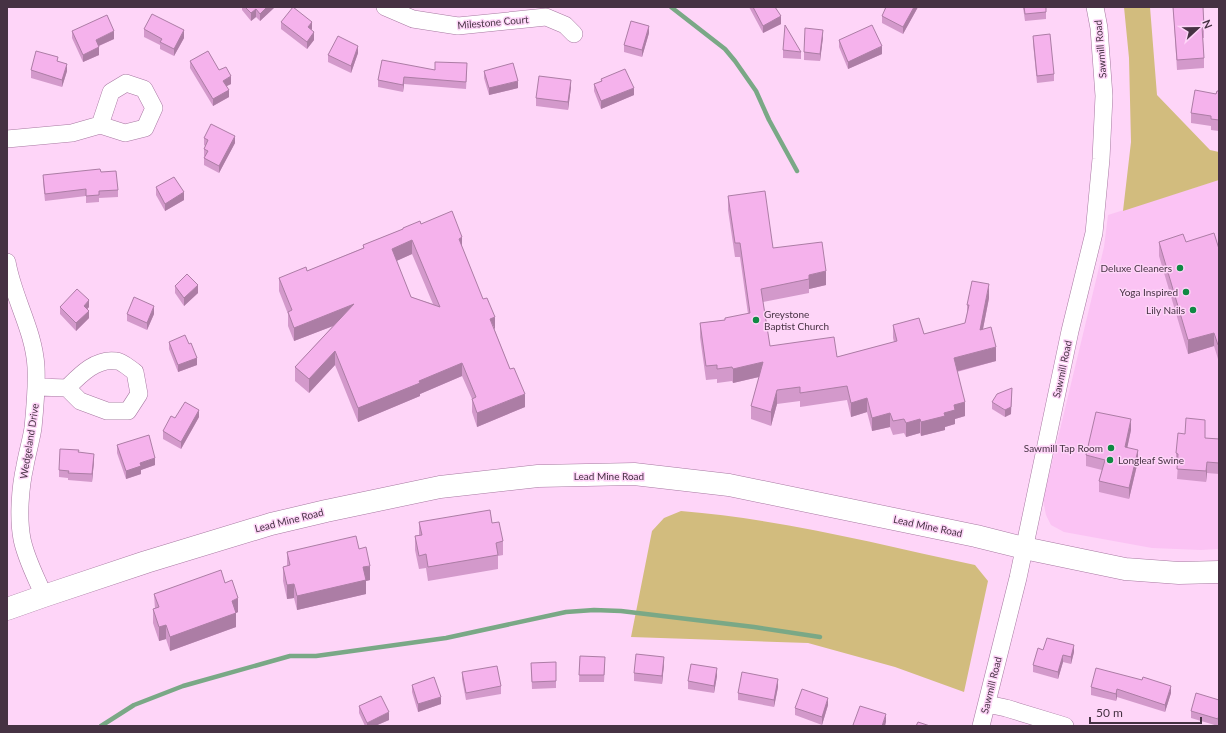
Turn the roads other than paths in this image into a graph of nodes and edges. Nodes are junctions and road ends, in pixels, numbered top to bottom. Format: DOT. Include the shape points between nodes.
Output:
graph roads {
  1 [pos="385,7"];
  2 [pos="1095,7"];
  3 [pos="574,34"];
  4 [pos="100,125"];
  5 [pos="7,139"];
  6 [pos="8,270"];
  7 [pos="37,387"];
  8 [pos="67,388"];
  9 [pos="1024,548"];
  10 [pos="1219,572"];
  11 [pos="44,596"];
  12 [pos="7,609"];
  13 [pos="987,704"];
  14 [pos="981,726"];
  15 [pos="1065,726"];
  1 -- 3 [label="street, Milestone Court" via="413,19 458,26 546,17 565,25"];
  2 -- 9 [label="street, Sawmill Road" via="1104,96 1094,233 1070,331"];
  4 -- 5 [label="street" via="72,133"];
  6 -- 7 [label="street, Wedgeland Drive" via="32,341"];
  7 -- 8 [label="street"];
  7 -- 11 [label="street, Wedgeland Drive" via="33,428 24,469 22,538 28,561"];
  9 -- 10 [label="main road, Lead Mine Road" via="1125,569 1179,573"];
  9 -- 11 [label="main road, Lead Mine Road" via="729,485 634,474 538,476 440,487 271,524"];
  9 -- 13 [label="street, Sawmill Road"];
  11 -- 12 [label="main road, Lead Mine Road"];
  13 -- 14 [label="street, Sawmill Road"];
  13 -- 15 [label="street"];
}
